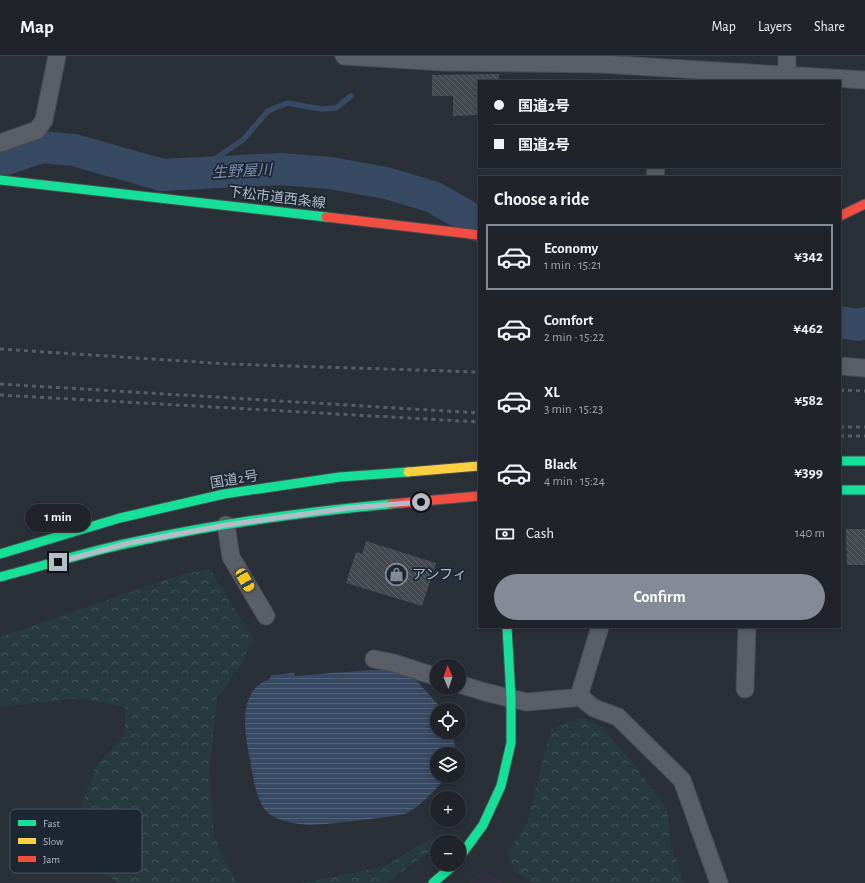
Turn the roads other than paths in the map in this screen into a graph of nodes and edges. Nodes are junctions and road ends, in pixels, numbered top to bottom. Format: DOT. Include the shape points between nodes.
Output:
graph roads {
  1 [pos="57,56"];
  2 [pos="344,56"];
  3 [pos="788,56"];
  4 [pos="535,59"];
  5 [pos="662,74"];
  6 [pos="787,76"];
  7 [pos="865,80"];
  8 [pos="0,143"];
  9 [pos="1,180"];
  10 [pos="865,204"];
  11 [pos="841,216"];
  12 [pos="478,235"];
  13 [pos="841,366"];
  14 [pos="865,368"];
  15 [pos="841,461"];
  16 [pos="865,461"];
  17 [pos="478,466"];
  18 [pos="841,490"];
  19 [pos="865,490"];
  20 [pos="478,496"];
  21 [pos="226,525"];
  22 [pos="0,554"];
  23 [pos="0,577"];
  24 [pos="266,616"];
  25 [pos="507,628"];
  26 [pos="600,628"];
  27 [pos="747,628"];
  28 [pos="374,659"];
  29 [pos="430,675"];
  30 [pos="466,686"];
  31 [pos="745,689"];
  32 [pos="579,696"];
  33 [pos="510,698"];
  34 [pos="466,848"];
  35 [pos="446,871"];
  36 [pos="433,883"];
  37 [pos="719,883"];
  1 -- 8 [label="street" via="44,120 37,130"];
  2 -- 4 [label="street" via="444,62"];
  3 -- 6 [label="street"];
  4 -- 5 [label="street" via="602,64"];
  5 -- 6 [label="street"];
  6 -- 7 [label="street"];
  9 -- 12 [label="main road, 下松市道西条線"];
  10 -- 11 [label="main road"];
  13 -- 14 [label="street"];
  15 -- 16 [label="main road"];
  17 -- 22 [label="main road, 国道2号" via="340,477 224,494 120,518"];
  18 -- 19 [label="main road"];
  20 -- 21 [label="main road" via="348,508"];
  21 -- 23 [label="main road" via="129,543"];
  21 -- 24 [label="street" via="232,557"];
  25 -- 33 [label="main road"];
  26 -- 32 [label="street"];
  27 -- 31 [label="street"];
  28 -- 29 [label="street"];
  30 -- 33 [label="street"];
  32 -- 33 [label="street" via="526,702"];
  32 -- 37 [label="street" via="594,708 618,717 682,780"];
  33 -- 34 [label="main road" via="511,743 501,786 483,824"];
  35 -- 36 [label="main road"];
}
